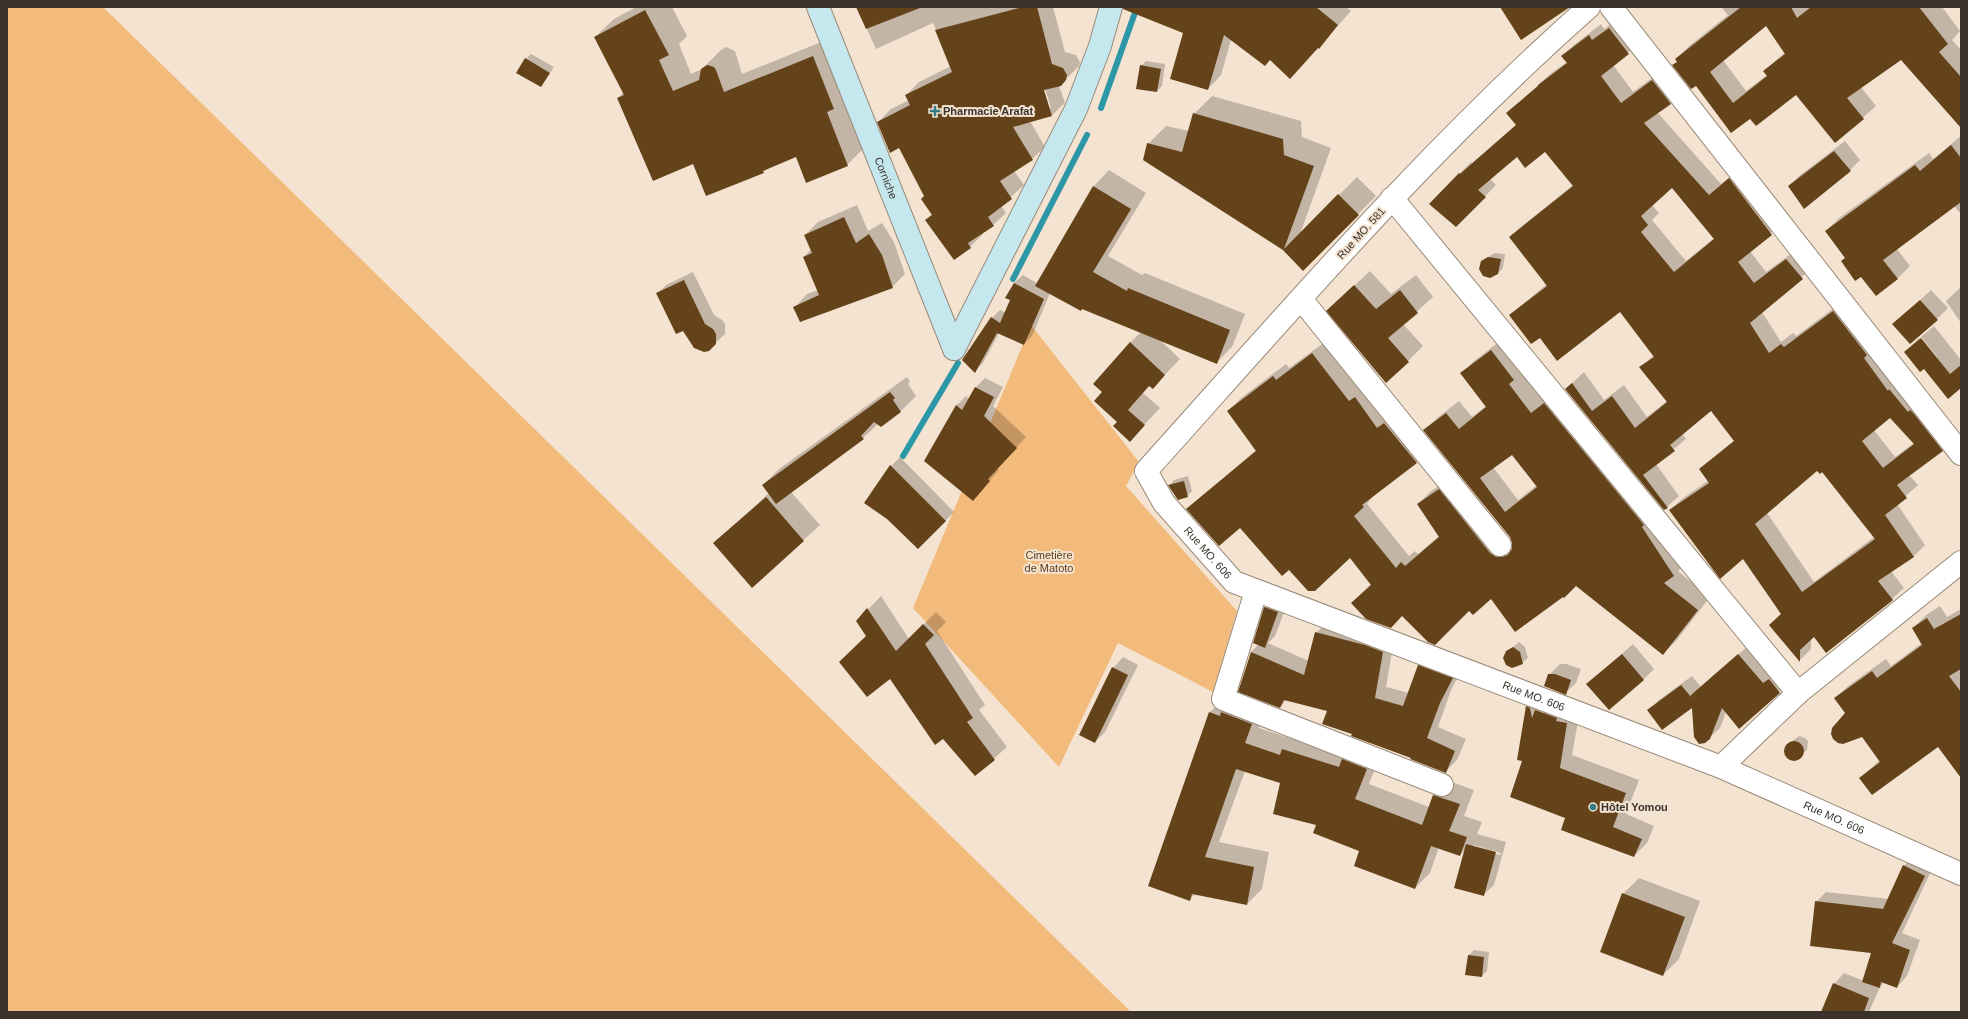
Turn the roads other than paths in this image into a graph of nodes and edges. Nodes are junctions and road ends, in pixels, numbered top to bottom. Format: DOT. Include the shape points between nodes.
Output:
graph roads {
  1 [pos="818,7"];
  2 [pos="1111,7"];
  3 [pos="1589,7"];
  4 [pos="1611,7"];
  5 [pos="1392,198"];
  6 [pos="1301,299"];
  7 [pos="1961,454"];
  8 [pos="1146,471"];
  9 [pos="1500,545"];
  10 [pos="1961,562"];
  11 [pos="1256,591"];
  12 [pos="1798,693"];
  13 [pos="1721,767"];
  14 [pos="1442,786"];
  15 [pos="1961,874"];
  1 -- 2 [label="street, Corniche" via="954,349 1076,109 1100,46"];
  3 -- 5 [label="street, Rue MO. 581" via="1537,53"];
  4 -- 7 [label="street"];
  5 -- 6 [label="street, Rue MO. 581"];
  5 -- 12 [label="street"];
  6 -- 8 [label="street, Rue MO. 581"];
  6 -- 9 [label="street"];
  8 -- 11 [label="street, Rue MO. 606" via="1164,503 1234,582"];
  10 -- 12 [label="street"];
  11 -- 13 [label="street, Rue MO. 606"];
  11 -- 14 [label="street" via="1223,699"];
  12 -- 13 [label="street"];
  13 -- 15 [label="street, Rue MO. 606"];
}
